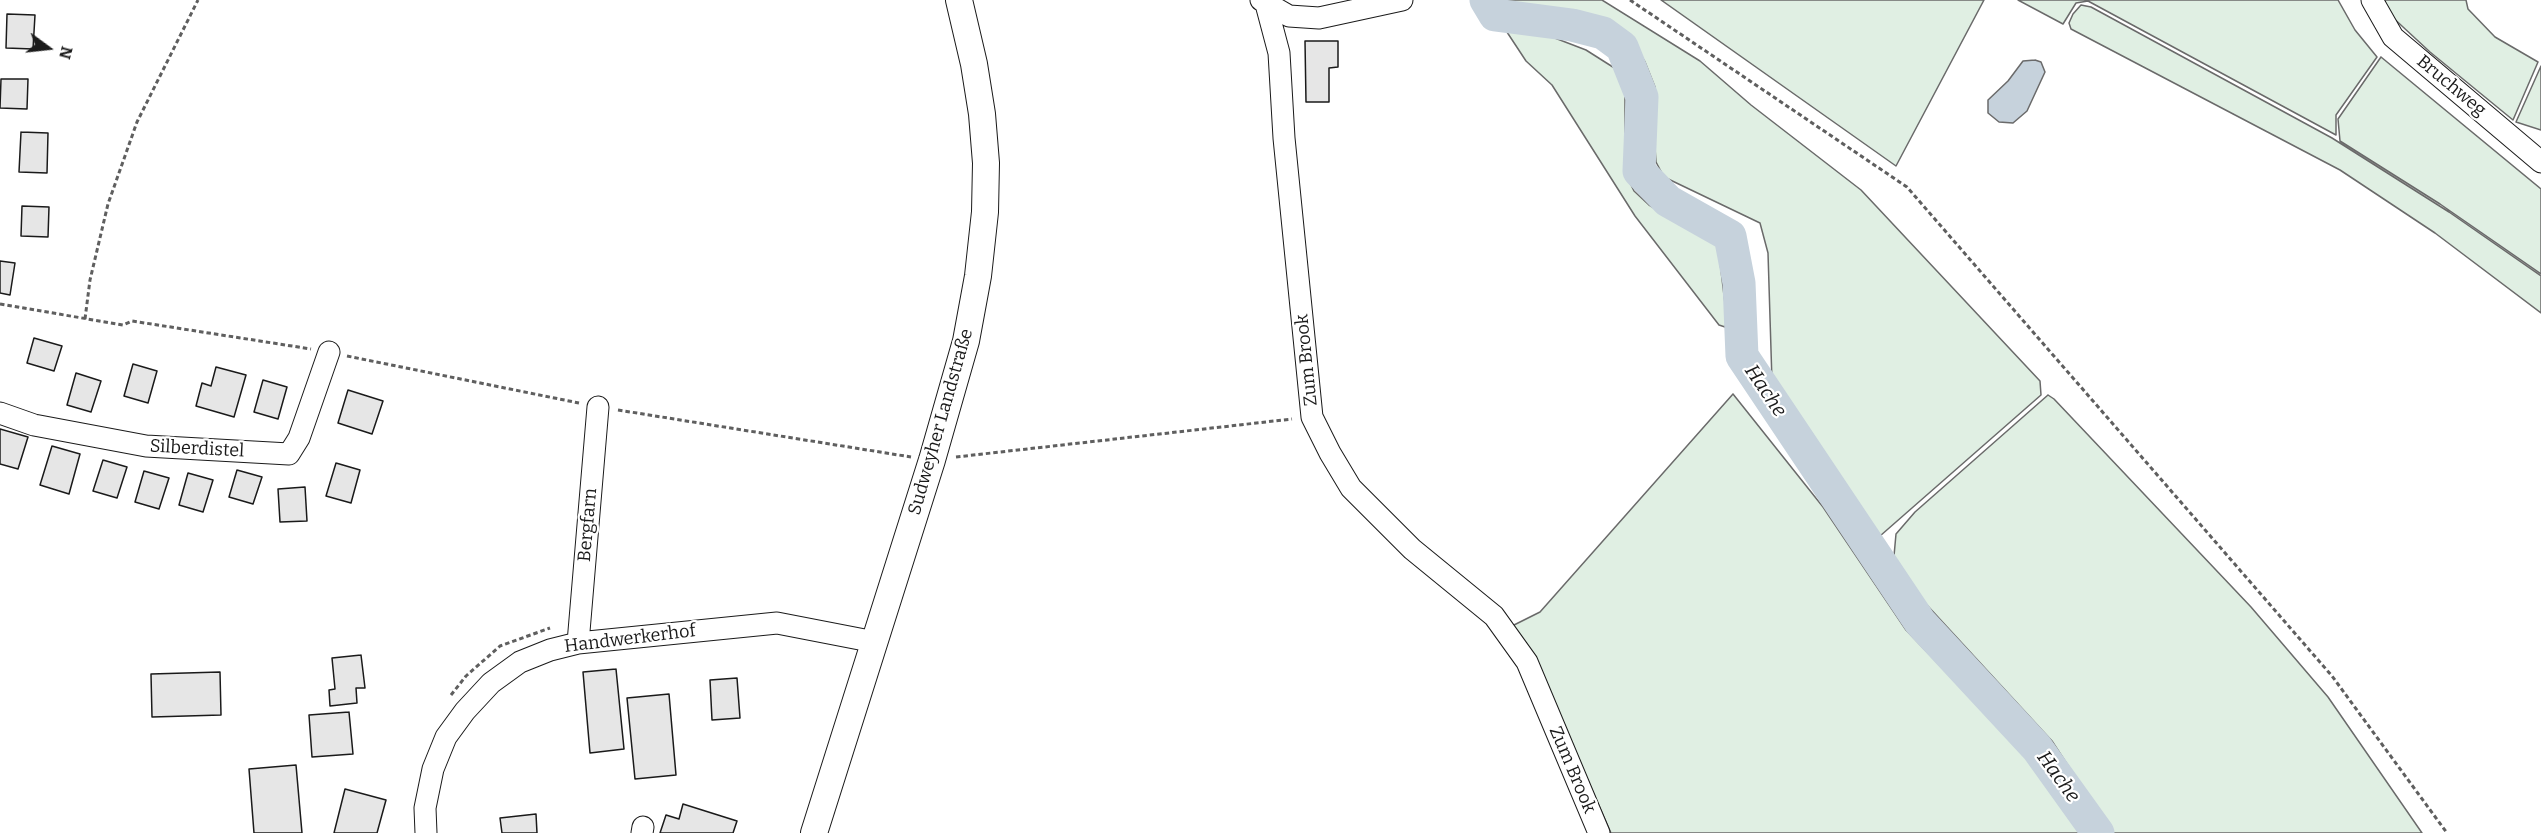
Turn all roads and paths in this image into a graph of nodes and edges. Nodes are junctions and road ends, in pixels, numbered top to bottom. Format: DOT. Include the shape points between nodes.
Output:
graph roads {
  1 [pos="198,0"];
  2 [pos="958,0"];
  3 [pos="1402,0"];
  4 [pos="1630,0"];
  5 [pos="2372,0"];
  6 [pos="1263,2"];
  7 [pos="2541,162"];
  8 [pos="0,304"];
  9 [pos="85,319"];
  10 [pos="329,352"];
  11 [pos="598,407"];
  12 [pos="0,413"];
  13 [pos="1312,417"];
  14 [pos="932,460"];
  15 [pos="874,642"];
  16 [pos="578,643"];
  17 [pos="426,833"];
  18 [pos="814,833"];
  19 [pos="1599,833"];
  20 [pos="2447,833"];
  1 -- 9 [label="path" via="133,133 108,204"];
  2 -- 14 [label="main road, Sudweyher Landstraße" via="982,114 985,212 966,342"];
  3 -- 6 [label="street, Zum Brook" via="1320,18 1289,16"];
  4 -- 20 [label="path" via="1906,187 2332,676"];
  5 -- 7 [label="street, Bruchweg" via="2393,37"];
  6 -- 13 [label="street, Zum Brook" via="1279,53"];
  8 -- 9 [label="path"];
  9 -- 10 [label="path" via="123,325 132,321"];
  10 -- 11 [label="path"];
  10 -- 12 [label="street, Silberdistel" via="299,438 289,454 146,446 34,425"];
  11 -- 14 [label="path"];
  11 -- 16 [label="street, Bergfarn"];
  13 -- 14 [label="path"];
  13 -- 19 [label="street, Zum Brook" via="1351,488 1412,549 1494,616 1527,662"];
  14 -- 15 [label="main road, Sudweyher Landstraße"];
  15 -- 16 [label="street, Handwerkerhof" via="777,622"];
  15 -- 18 [label="main road, Sudweyher Landstraße"];
  16 -- 17 [label="street, Handwerkerhof" via="520,663 491,683 465,711 446,737 433,769 425,808"];
}
